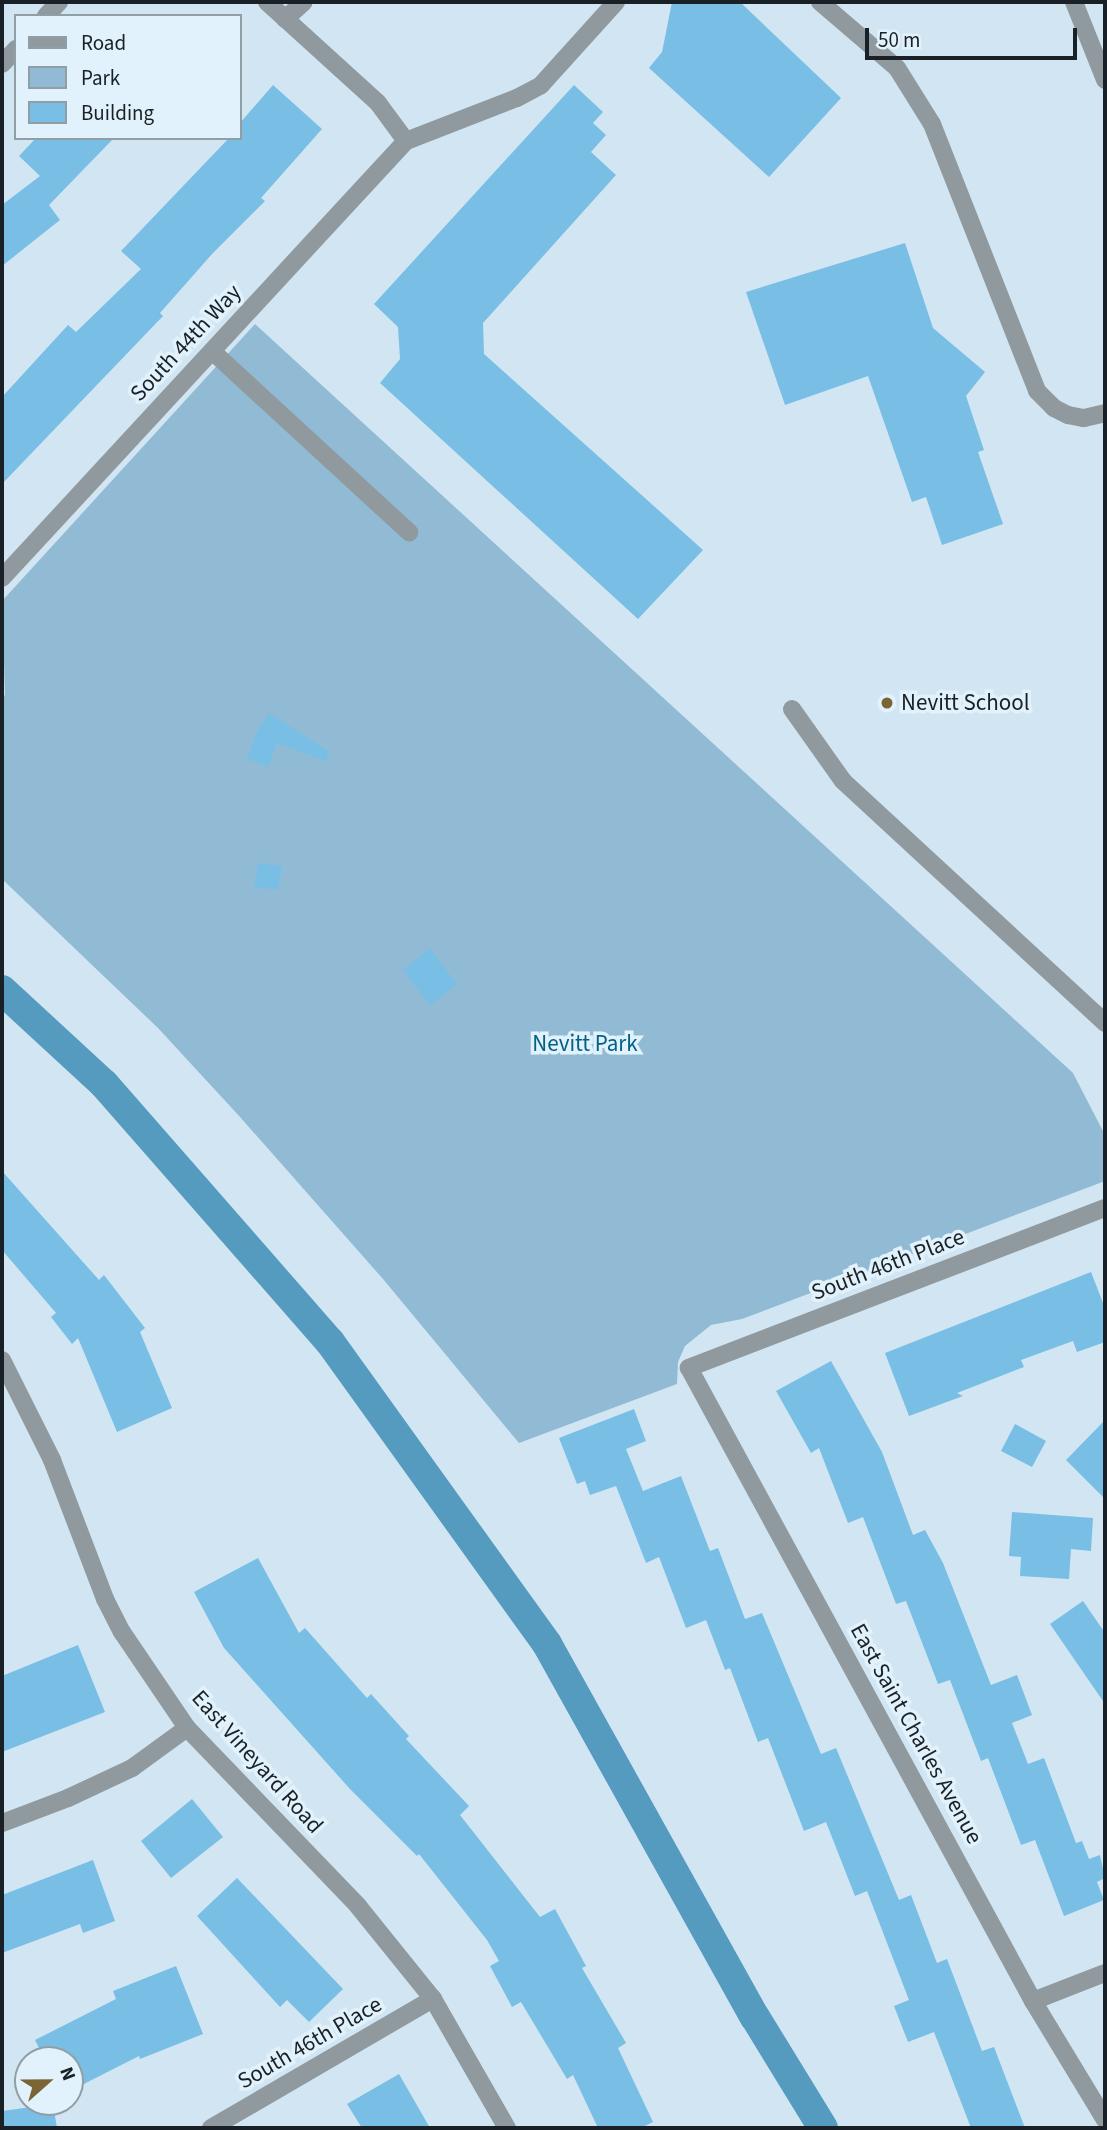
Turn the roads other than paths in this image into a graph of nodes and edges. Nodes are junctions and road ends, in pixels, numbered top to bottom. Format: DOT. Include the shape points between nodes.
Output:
graph roads {
  1 [pos="267,2"];
  2 [pos="304,2"];
  3 [pos="616,2"];
  4 [pos="820,2"];
  5 [pos="1074,2"];
  6 [pos="285,19"];
  7 [pos="14,51"];
  8 [pos="2,64"];
  9 [pos="1105,80"];
  10 [pos="406,141"];
  11 [pos="212,351"];
  12 [pos="1105,413"];
  13 [pos="409,532"];
  14 [pos="2,578"];
  15 [pos="792,709"];
  16 [pos="1105,1023"];
  17 [pos="1105,1208"];
  18 [pos="2,1360"];
  19 [pos="689,1368"];
  20 [pos="187,1728"];
  21 [pos="2,1823"];
  22 [pos="1105,1973"];
  23 [pos="433,1999"];
  24 [pos="1033,2001"];
  25 [pos="1105,2120"];
  26 [pos="211,2128"];
  27 [pos="507,2128"];
  1 -- 6 [label="street"];
  2 -- 6 [label="street"];
  3 -- 10 [label="street" via="541,85"];
  4 -- 12 [label="street" via="897,68 932,124 1037,391 1068,415 1084,418"];
  5 -- 9 [label="street"];
  6 -- 10 [label="street" via="378,103"];
  7 -- 8 [label="street"];
  10 -- 11 [label="street, South 44th Way"];
  11 -- 13 [label="street"];
  11 -- 14 [label="street, South 44th Way"];
  15 -- 16 [label="street" via="843,782"];
  17 -- 19 [label="street, South 46th Place"];
  18 -- 20 [label="street, East Vineyard Road" via="52,1460 105,1599"];
  19 -- 24 [label="street, East Saint Charles Avenue"];
  20 -- 21 [label="street" via="132,1768"];
  20 -- 23 [label="street, East Vineyard Road" via="358,1906"];
  22 -- 24 [label="street"];
  23 -- 26 [label="street, South 46th Place"];
  23 -- 27 [label="street, East Vineyard Road"];
  24 -- 25 [label="street, East Saint Charles Avenue"];
}
